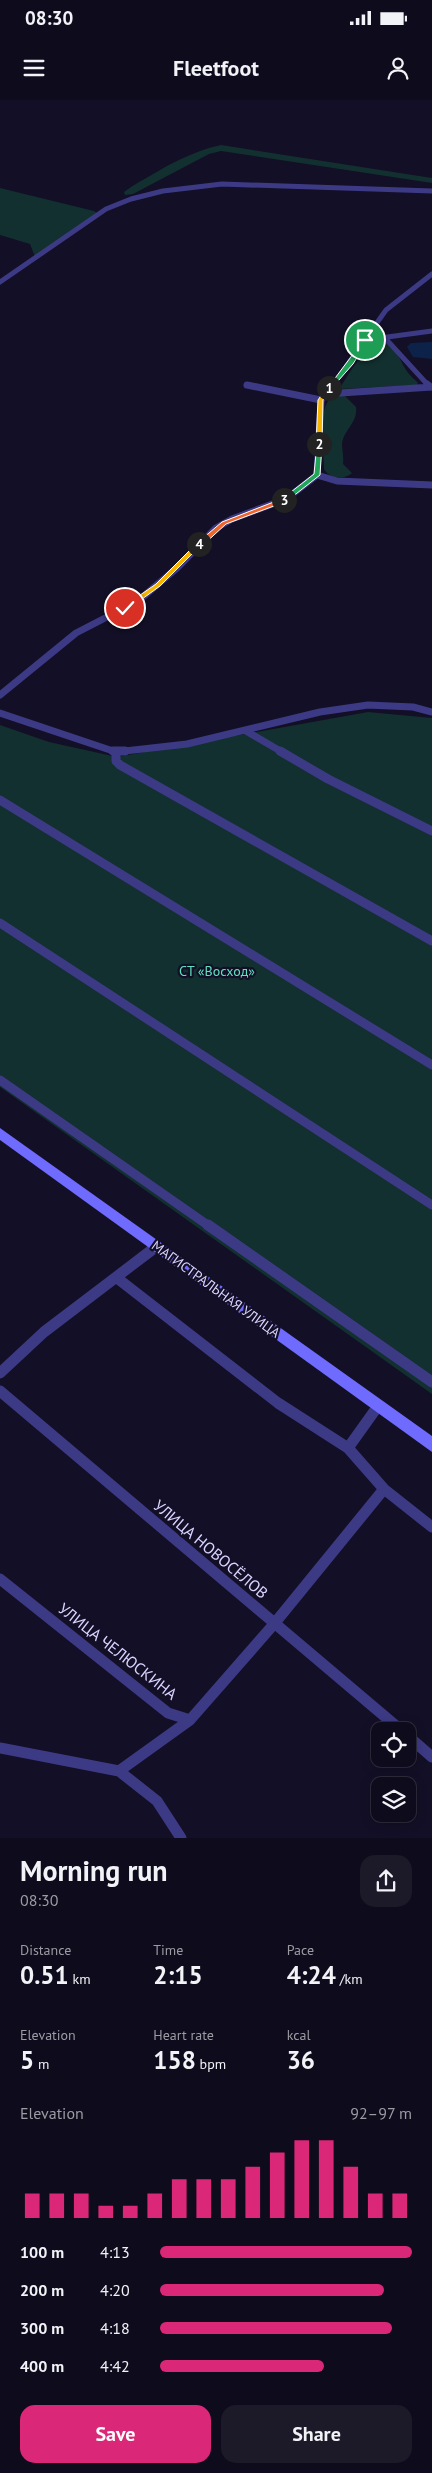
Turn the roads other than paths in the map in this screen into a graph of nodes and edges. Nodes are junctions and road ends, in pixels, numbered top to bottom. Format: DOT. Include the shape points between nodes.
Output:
graph roads {
  1 [pos="366,190"];
  2 [pos="432,191"];
  3 [pos="432,274"];
  4 [pos="0,282"];
  5 [pos="374,326"];
  6 [pos="432,331"];
  7 [pos="387,336"];
  8 [pos="365,340"];
  9 [pos="248,385"];
  10 [pos="432,387"];
  11 [pos="325,394"];
  12 [pos="320,400"];
  13 [pos="317,475"];
  14 [pos="432,485"];
  15 [pos="0,696"];
  16 [pos="432,712"];
  17 [pos="0,713"];
  18 [pos="246,731"];
  19 [pos="116,752"];
  20 [pos="0,800"];
  21 [pos="432,831"];
  22 [pos="0,923"];
  23 [pos="432,941"];
  24 [pos="432,1065"];
  25 [pos="0,1080"];
  26 [pos="0,1133"];
  27 [pos="432,1206"];
  28 [pos="157,1246"];
  29 [pos="117,1278"];
  30 [pos="0,1373"];
  31 [pos="432,1382"];
  32 [pos="0,1391"];
  33 [pos="378,1406"];
  34 [pos="432,1445"];
  35 [pos="348,1448"];
  36 [pos="384,1489"];
  37 [pos="432,1527"];
  38 [pos="0,1579"];
  39 [pos="274,1624"];
  40 [pos="190,1720"];
  41 [pos="391,1722"];
  42 [pos="416,1743"];
  43 [pos="0,1748"];
  44 [pos="432,1757"];
  45 [pos="118,1771"];
  46 [pos="181,1838"];
  1 -- 2 [label="street"];
  1 -- 4 [label="street" via="222,184 192,186 131,199 106,209"];
  3 -- 5 [label="street" via="386,310"];
  5 -- 7 [label="street"];
  5 -- 8 [label="street"];
  6 -- 7 [label="street"];
  7 -- 8 [label="street"];
  7 -- 10 [label="street" via="413,373"];
  8 -- 11 [label="street"];
  9 -- 12 [label="street"];
  10 -- 11 [label="street"];
  11 -- 12 [label="street"];
  12 -- 13 [label="street"];
  13 -- 14 [label="street" via="337,481"];
  13 -- 15 [label="street" via="286,499 216,528 178,567 138,601 76,633"];
  16 -- 18 [label="street" via="413,707 368,705 320,712"];
  17 -- 19 [label="street"];
  18 -- 19 [label="street" via="187,744"];
  18 -- 21 [label="street" via="328,779"];
  19 -- 23 [label="street" via="116,761 120,765"];
  20 -- 24 [label="street"];
  22 -- 27 [label="street"];
  25 -- 31 [label="street"];
  26 -- 28 [label="main road, МАГИСТРАЛЬНАЯ УЛИЦА"];
  28 -- 29 [label="street"];
  28 -- 33 [label="main road, МАГИСТРАЛЬНАЯ УЛИЦА"];
  29 -- 30 [label="street" via="91,1294 44,1332"];
  29 -- 35 [label="street" via="278,1403"];
  32 -- 39 [label="street, УЛИЦА НОВОСЁЛОВ"];
  33 -- 34 [label="main road, МАГИСТРАЛЬНАЯ УЛИЦА"];
  33 -- 35 [label="street"];
  35 -- 36 [label="street"];
  36 -- 37 [label="street"];
  36 -- 39 [label="street"];
  38 -- 40 [label="street, УЛИЦА ЧЕЛЮСКИНА" via="168,1713"];
  39 -- 40 [label="street"];
  39 -- 41 [label="street, УЛИЦА НОВОСЁЛОВ"];
  40 -- 45 [label="street"];
  42 -- 44 [label="street"];
  43 -- 45 [label="street"];
  45 -- 46 [label="street" via="157,1801"];
}
